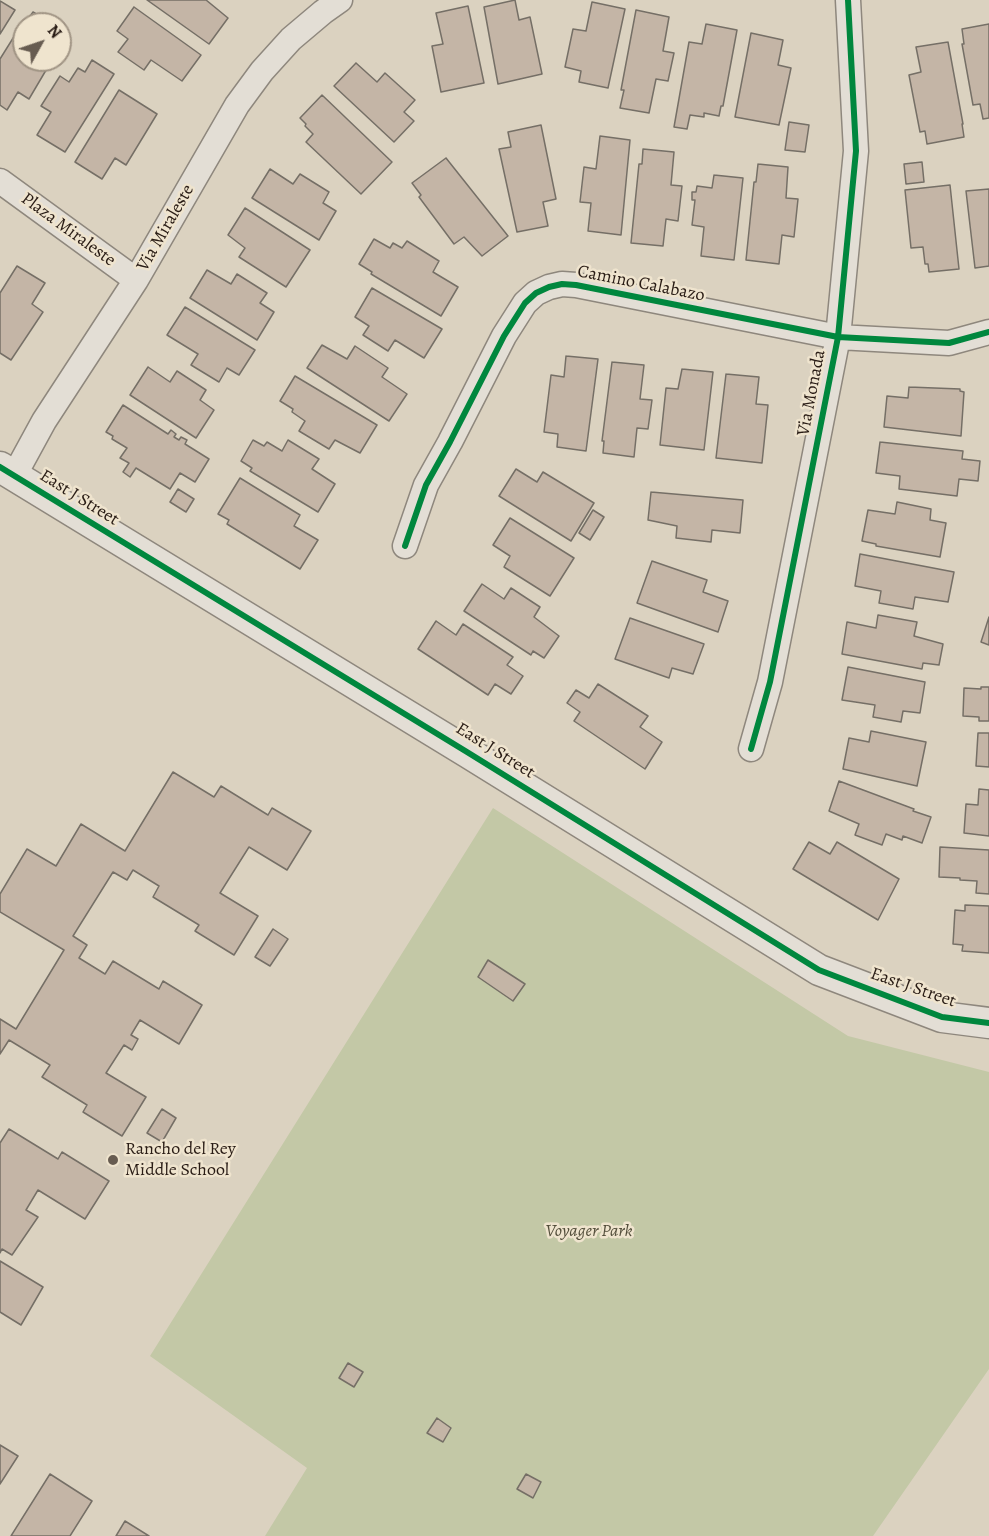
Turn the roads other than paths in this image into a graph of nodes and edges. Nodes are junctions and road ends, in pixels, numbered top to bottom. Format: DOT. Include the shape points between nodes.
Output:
graph roads {
  1 [pos="340,0"];
  2 [pos="849,0"];
  3 [pos="0,181"];
  4 [pos="136,280"];
  5 [pos="989,332"];
  6 [pos="838,337"];
  7 [pos="7,471"];
  8 [pos="405,546"];
  9 [pos="751,749"];
  10 [pos="989,1023"];
  1 -- 4 [label="street, Via Miraleste" via="291,39 262,70 237,105"];
  2 -- 6 [label="street, Via Monada" via="856,151"];
  3 -- 4 [label="street, Plaza Miraleste"];
  4 -- 7 [label="street, Via Miraleste"];
  5 -- 6 [label="street, Camino Calabazo" via="949,343"];
  6 -- 8 [label="street, Camino Calabazo" via="576,285 562,284 536,293 504,336 426,485"];
  6 -- 9 [label="street, Via Monada" via="770,681"];
  7 -- 10 [label="street, East J Street" via="819,970 942,1017"];
}
